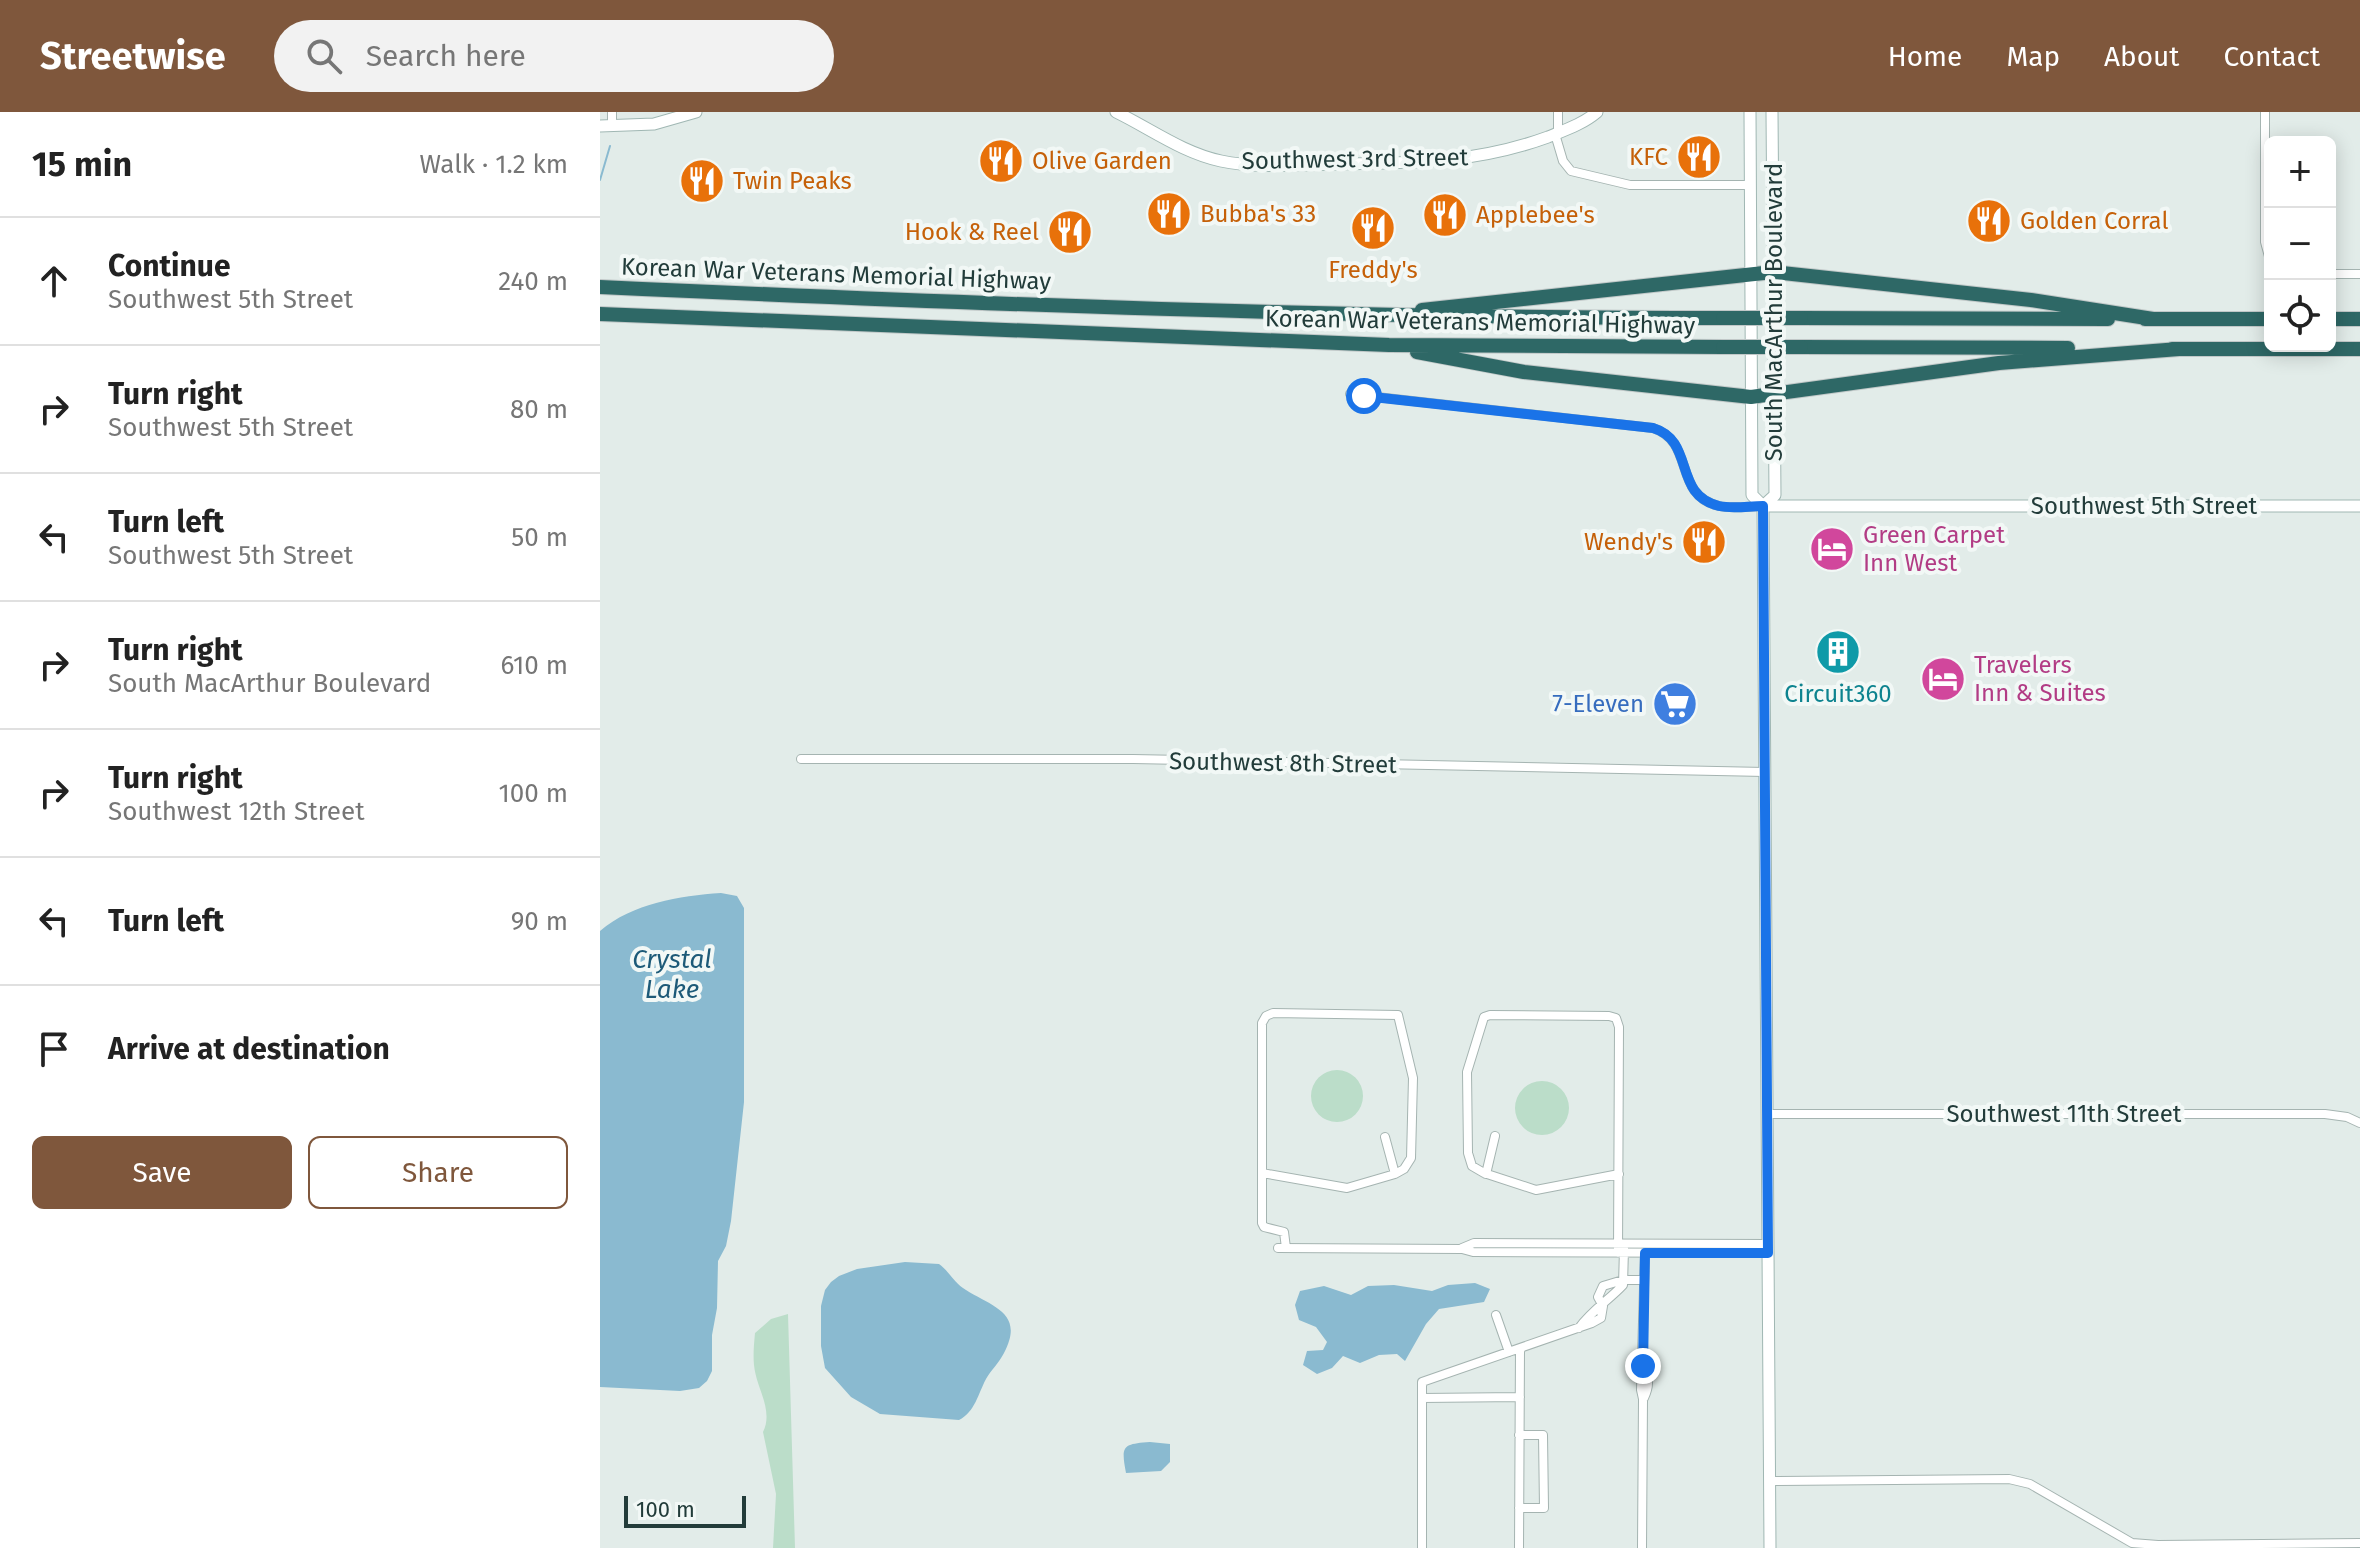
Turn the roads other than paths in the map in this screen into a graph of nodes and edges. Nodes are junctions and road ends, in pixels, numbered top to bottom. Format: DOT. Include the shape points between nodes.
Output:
graph roads {
  1 [pos="612,112"];
  2 [pos="696,112"];
  3 [pos="1117,112"];
  4 [pos="1558,112"];
  5 [pos="1597,112"];
  6 [pos="1750,112"];
  7 [pos="1772,112"];
  8 [pos="2265,112"];
  9 [pos="606,126"];
  10 [pos="1557,134"];
  11 [pos="1751,185"];
  12 [pos="2265,208"];
  13 [pos="1773,272"];
  14 [pos="1751,274"];
  15 [pos="2336,274"];
  16 [pos="2360,274"];
  17 [pos="600,287"];
  18 [pos="600,314"];
  19 [pos="1382,316"];
  20 [pos="2153,319"];
  21 [pos="2264,319"];
  22 [pos="2336,319"];
  23 [pos="2360,319"];
  24 [pos="1389,345"];
  25 [pos="2179,349"];
  26 [pos="2360,349"];
  27 [pos="1350,394"];
  28 [pos="1774,394"];
  29 [pos="1751,397"];
  30 [pos="1763,506"];
  31 [pos="2360,506"];
  32 [pos="801,759"];
  33 [pos="1765,772"];
  34 [pos="1767,1114"];
  35 [pos="2360,1123"];
  36 [pos="1495,1136"];
  37 [pos="1385,1137"];
  38 [pos="1262,1173"];
  39 [pos="1395,1174"];
  40 [pos="1486,1174"];
  41 [pos="1619,1174"];
  42 [pos="1621,1248"];
  43 [pos="1768,1248"];
  44 [pos="1645,1253"];
  45 [pos="1623,1280"];
  46 [pos="1644,1280"];
  47 [pos="1603,1306"];
  48 [pos="1496,1315"];
  49 [pos="1520,1349"];
  50 [pos="1509,1352"];
  51 [pos="1520,1397"];
  52 [pos="1422,1398"];
  53 [pos="1519,1435"];
  54 [pos="1770,1481"];
  55 [pos="1519,1508"];
  56 [pos="2360,1543"];
  57 [pos="1422,1548"];
  58 [pos="1519,1548"];
  59 [pos="1642,1548"];
  60 [pos="1770,1548"];
  1 -- 9 [label="street"];
  2 -- 9 [label="main road" via="654,124"];
  3 -- 10 [label="main road, Southwest 3rd Street" via="1187,150 1224,162 1440,161 1506,152"];
  4 -- 10 [label="street"];
  5 -- 10 [label="main road, Southwest 3rd Street"];
  6 -- 11 [label="main road, South MacArthur Boulevard"];
  7 -- 13 [label="main road, South MacArthur Boulevard"];
  8 -- 12 [label="street"];
  10 -- 11 [label="street" via="1571,171 1630,185"];
  11 -- 14 [label="main road, South MacArthur Boulevard"];
  13 -- 14 [label="highway"];
  13 -- 20 [label="highway"];
  13 -- 28 [label="main road, South MacArthur Boulevard"];
  14 -- 19 [label="highway"];
  14 -- 29 [label="main road, South MacArthur Boulevard"];
  15 -- 16 [label="street"];
  17 -- 19 [label="highway, Korean War Veterans Memorial Highway"];
  18 -- 24 [label="highway, Korean War Veterans Memorial Highway"];
  19 -- 20 [label="highway, Korean War Veterans Memorial Highway, bridge"];
  20 -- 21 [label="highway, Korean War Veterans Memorial Highway"];
  22 -- 23 [label="highway"];
  24 -- 25 [label="highway, Korean War Veterans Memorial Highway, bridge"];
  24 -- 29 [label="highway" via="1524,372"];
  25 -- 26 [label="highway, Korean War Veterans Memorial Highway"];
  25 -- 28 [label="highway" via="2022,360"];
  27 -- 30 [label="street, Southwest 5th Street" via="1653,428 1677,445 1691,488 1704,500 1719,506"];
  28 -- 29 [label="highway"];
  28 -- 30 [label="main road, South MacArthur Boulevard" via="1775,495"];
  29 -- 30 [label="main road, South MacArthur Boulevard" via="1752,495"];
  30 -- 31 [label="main road, Southwest 5th Street"];
  30 -- 33 [label="main road, South MacArthur Boulevard"];
  32 -- 33 [label="street, Southwest 8th Street" via="1133,759"];
  33 -- 34 [label="main road, South MacArthur Boulevard"];
  34 -- 35 [label="street, Southwest 11th Street" via="2337,1114"];
  34 -- 43 [label="main road, South MacArthur Boulevard"];
  36 -- 40 [label="street"];
  37 -- 39 [label="street"];
  38 -- 39 [label="street" via="1347,1188"];
  38 -- 39 [label="street" via="1262,1023 1273,1013 1398,1015 1413,1078 1411,1158"];
  38 -- 42 [label="street" via="1262,1223 1284,1232 1282,1248 1462,1249 1474,1243"];
  40 -- 41 [label="street" via="1536,1190"];
  40 -- 41 [label="street" via="1469,1160 1467,1072 1481,1022 1490,1015 1616,1018"];
  41 -- 42 [label="street"];
  42 -- 43 [label="street"];
  42 -- 44 [label="street"];
  42 -- 45 [label="street"];
  43 -- 44 [label="street"];
  43 -- 54 [label="main road, South MacArthur Boulevard"];
  44 -- 46 [label="street"];
  45 -- 46 [label="street"];
  45 -- 47 [label="street"];
  45 -- 47 [label="street" via="1603,1286 1598,1297"];
  46 -- 59 [label="street" via="1643,1366 1649,1388 1643,1399"];
  47 -- 49 [label="street" via="1579,1328"];
  48 -- 50 [label="street"];
  49 -- 50 [label="street"];
  49 -- 51 [label="street"];
  50 -- 52 [label="street" via="1422,1382"];
  51 -- 52 [label="street"];
  51 -- 53 [label="street"];
  52 -- 57 [label="street"];
  53 -- 55 [label="street"];
  53 -- 55 [label="street" via="1543,1435 1544,1508"];
  54 -- 56 [label="street" via="2009,1479 2030,1484 2132,1543"];
  54 -- 60 [label="main road, South MacArthur Boulevard"];
  55 -- 58 [label="street"];
}
